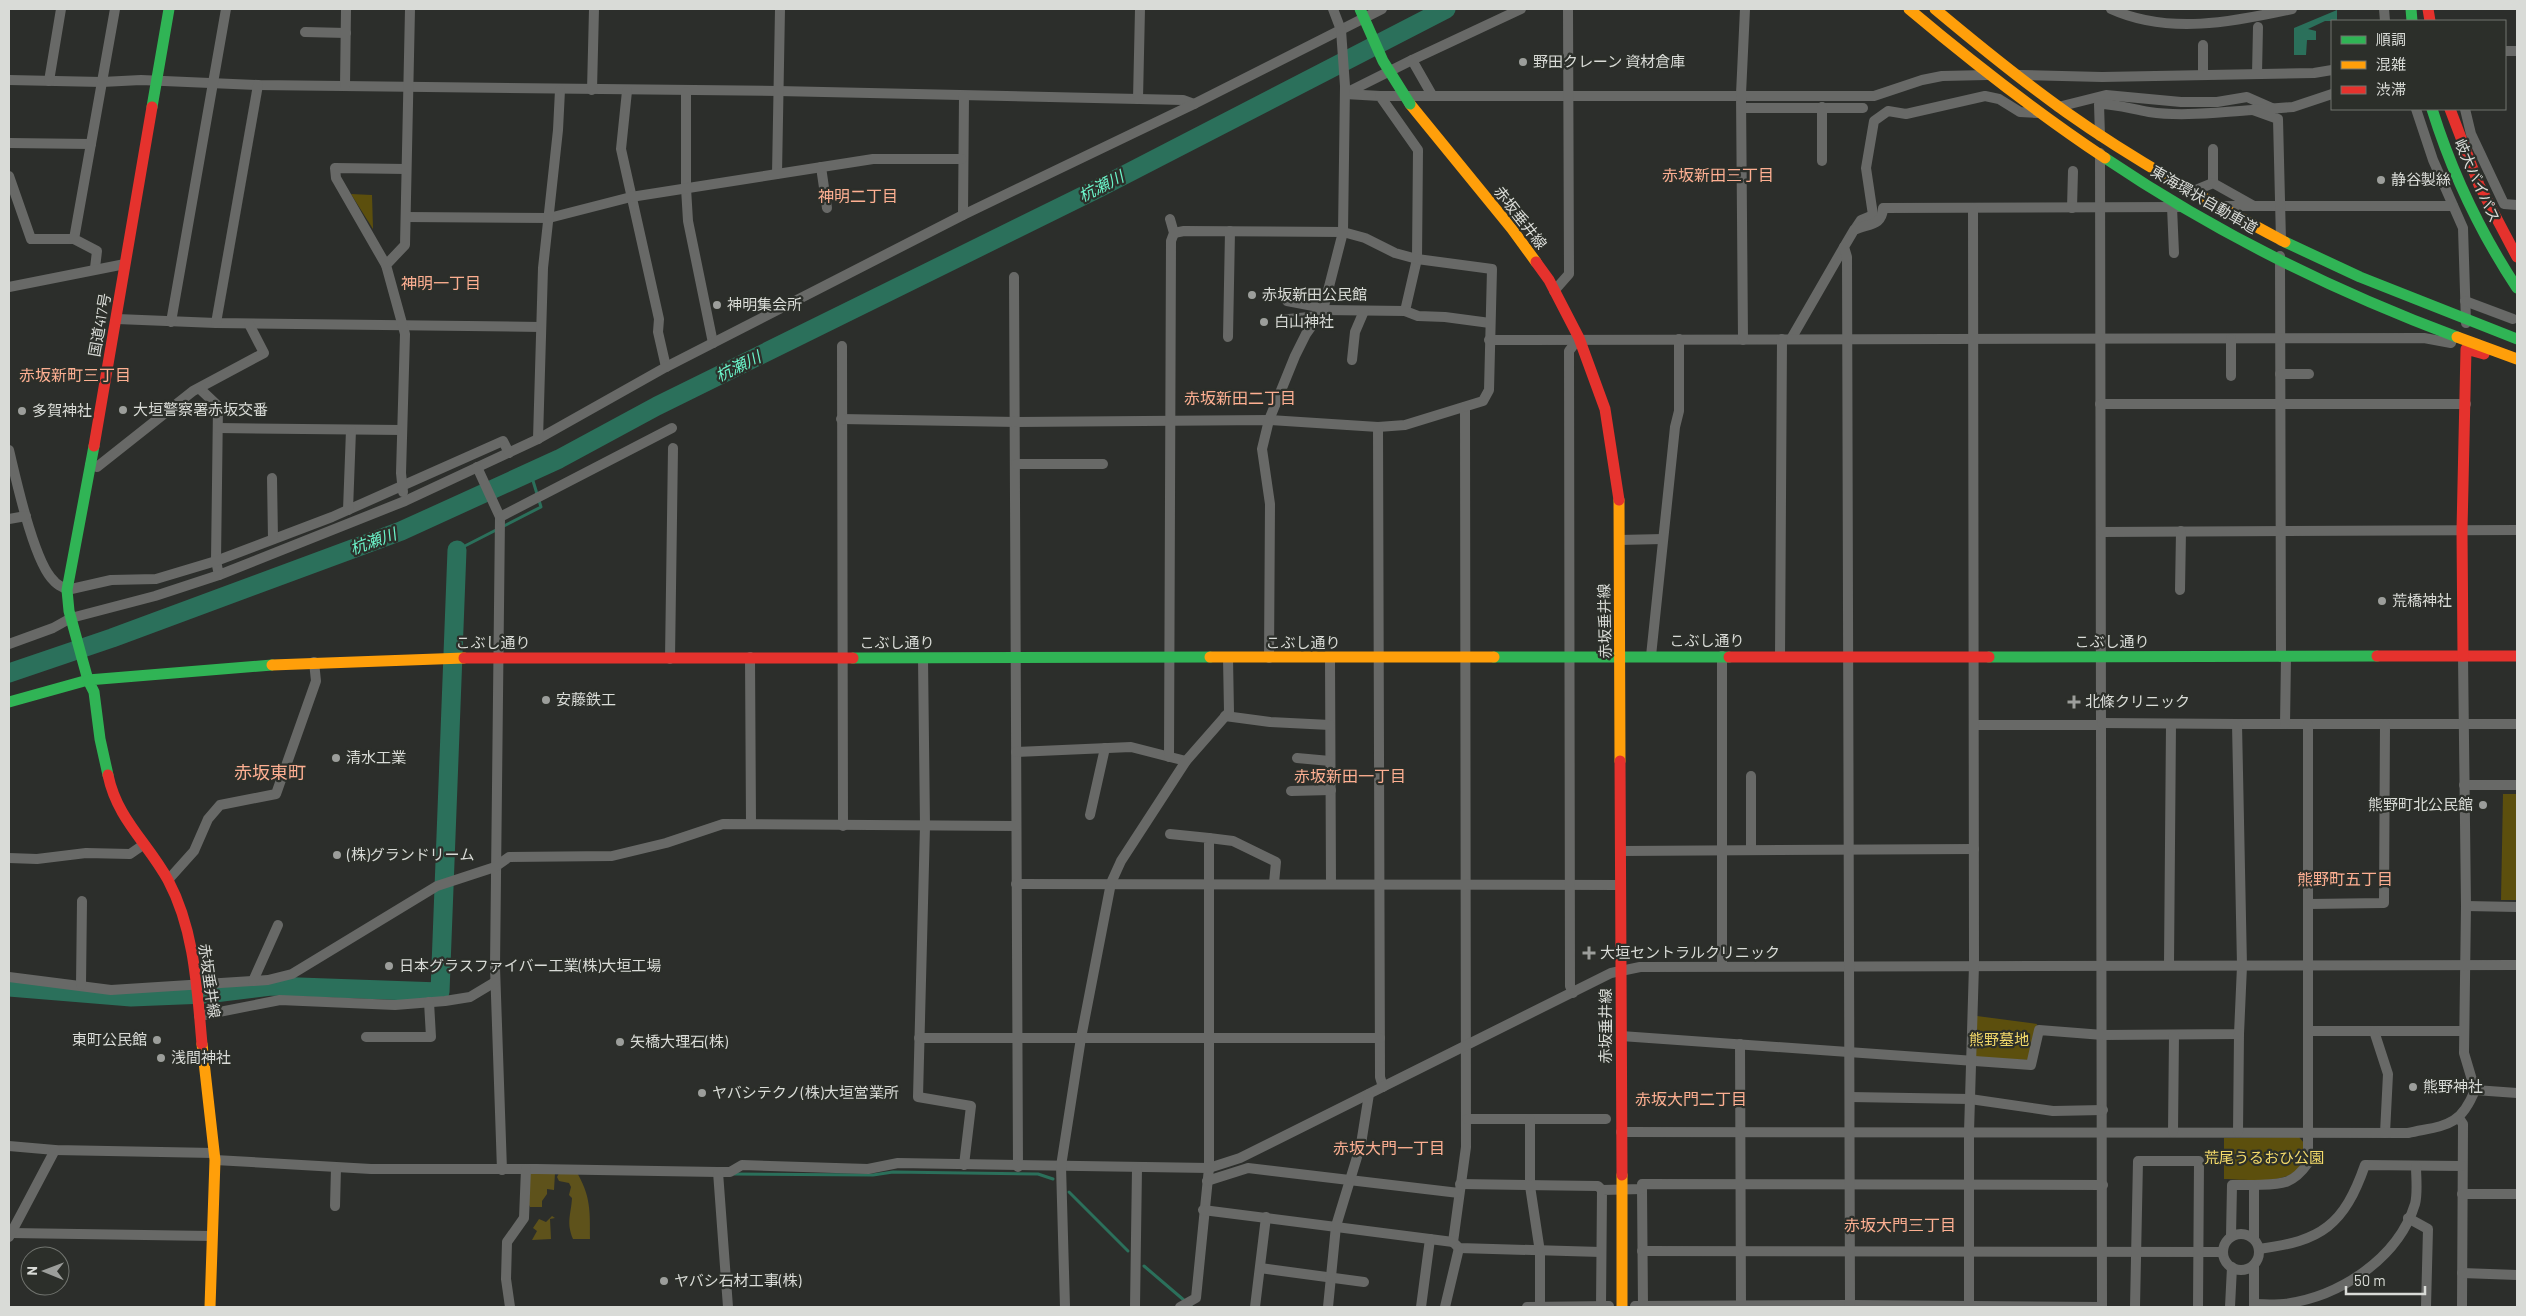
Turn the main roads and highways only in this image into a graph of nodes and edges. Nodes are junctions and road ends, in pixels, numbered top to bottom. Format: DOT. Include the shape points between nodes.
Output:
graph roads {
  1 [pos="169,9"];
  2 [pos="1360,9"];
  3 [pos="1909,9"];
  4 [pos="1935,9"];
  5 [pos="2432,110"];
  6 [pos="2450,110"];
  7 [pos="2517,257"];
  8 [pos="2517,288"];
  9 [pos="2517,340"];
  10 [pos="2517,358"];
  11 [pos="1620,656"];
  12 [pos="2463,656"];
  13 [pos="2517,656"];
  14 [pos="88,680"];
  15 [pos="9,702"];
  16 [pos="210,1307"];
  17 [pos="1622,1307"];
  1 -- 14 [label="main road, 国道417号" via="67,590"];
  2 -- 11 [label="main road, 赤坂垂井線, bridge" via="1383,60 1410,104 1512,229 1554,291 1578,338 1605,409 1619,495"];
  3 -- 10 [label="main road, 東海環状自動車道, bridge" via="2009,91 2162,195 2323,280 2405,316"];
  4 -- 9 [label="main road, 東海環状自動車道, bridge" via="2093,131 2173,182 2330,265"];
  5 -- 8 [label="main road, 岐大バイパス" via="2466,200"];
  6 -- 7 [label="main road, 岐大バイパス" via="2473,174"];
  10 -- 12 [label="main road" via="2493,357 2466,349"];
  11 -- 12 [label="main road, こぶし通り"];
  11 -- 14 [label="main road, こぶし通り" via="1330,659 444,658 314,662"];
  11 -- 17 [label="main road, 赤坂垂井線"];
  12 -- 13 [label="main road, こぶし通り"];
  14 -- 15 [label="main road"];
  14 -- 16 [label="main road, 赤坂垂井線" via="94,692 110,785 126,822 168,880 184,919 195,962 214,1157"];
}
